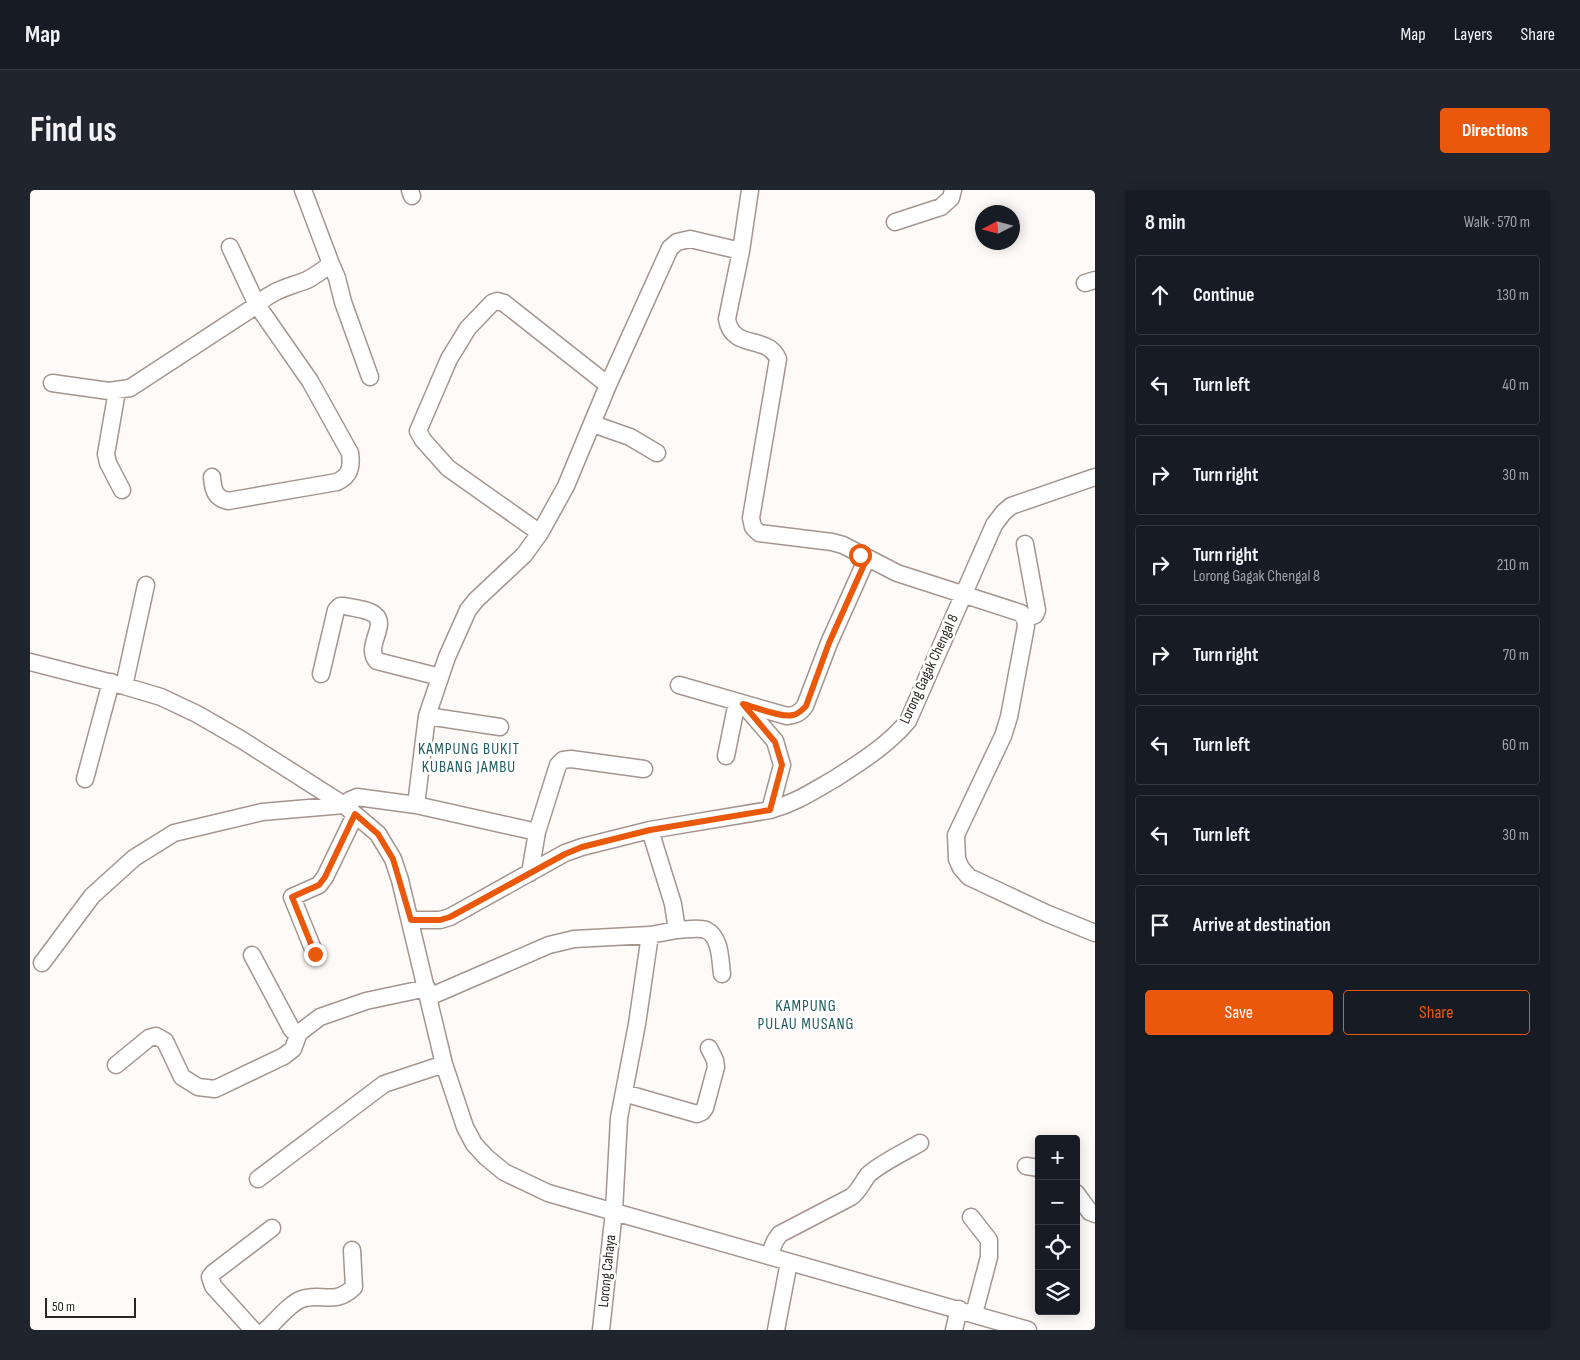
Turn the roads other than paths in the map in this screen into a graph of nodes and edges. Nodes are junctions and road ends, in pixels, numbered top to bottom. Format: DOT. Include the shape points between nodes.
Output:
graph roads {
  1 [pos="303,190"];
  2 [pos="750,190"];
  3 [pos="953,190"];
  4 [pos="895,222"];
  5 [pos="230,247"];
  6 [pos="741,251"];
  7 [pos="331,264"];
  8 [pos="258,305"];
  9 [pos="370,377"];
  10 [pos="52,384"];
  11 [pos="608,386"];
  12 [pos="117,391"];
  13 [pos="593,424"];
  14 [pos="657,453"];
  15 [pos="212,477"];
  16 [pos="1095,477"];
  17 [pos="122,490"];
  18 [pos="540,533"];
  19 [pos="1025,544"];
  20 [pos="867,558"];
  21 [pos="146,585"];
  22 [pos="969,597"];
  23 [pos="1025,619"];
  24 [pos="30,662"];
  25 [pos="321,674"];
  26 [pos="440,677"];
  27 [pos="117,684"];
  28 [pos="679,685"];
  29 [pos="740,703"];
  30 [pos="427,716"];
  31 [pos="500,727"];
  32 [pos="726,756"];
  33 [pos="644,769"];
  34 [pos="85,779"];
  35 [pos="416,805"];
  36 [pos="349,810"];
  37 [pos="770,810"];
  38 [pos="650,830"];
  39 [pos="537,832"];
  40 [pos="530,873"];
  41 [pos="411,920"];
  42 [pos="677,930"];
  43 [pos="1094,932"];
  44 [pos="650,935"];
  45 [pos="315,954"];
  46 [pos="252,955"];
  47 [pos="42,962"];
  48 [pos="722,974"];
  49 [pos="428,992"];
  50 [pos="299,1033"];
  51 [pos="709,1048"];
  52 [pos="444,1064"];
  53 [pos="116,1065"];
  54 [pos="624,1093"];
  55 [pos="920,1143"];
  56 [pos="258,1179"];
  57 [pos="1080,1198"];
  58 [pos="614,1211"];
  59 [pos="1095,1214"];
  60 [pos="971,1216"];
  61 [pos="272,1228"];
  62 [pos="352,1250"];
  63 [pos="769,1256"];
  64 [pos="789,1262"];
  65 [pos="978,1318"];
  66 [pos="253,1330"];
  67 [pos="266,1330"];
  68 [pos="601,1330"];
  69 [pos="776,1330"];
  70 [pos="954,1330"];
  71 [pos="1028,1330"];
  1 -- 7 [label="street"];
  2 -- 6 [label="street"];
  3 -- 4 [label="street" via="951,198 941,207"];
  5 -- 8 [label="street"];
  6 -- 11 [label="street" via="690,238 670,248"];
  6 -- 20 [label="street" via="728,328 739,338 770,348 778,359 755,491 753,527 759,533 832,542"];
  7 -- 8 [label="street" via="306,280 276,290"];
  7 -- 9 [label="street"];
  8 -- 12 [label="street" via="130,388"];
  8 -- 15 [label="street" via="310,381 337,429 350,453 350,471 337,482 228,501 217,496"];
  10 -- 12 [label="street"];
  11 -- 13 [label="street"];
  11 -- 18 [label="street" via="504,303 492,303 476,318 449,359 418,431 448,468"];
  12 -- 17 [label="street" via="106,454"];
  13 -- 14 [label="street" via="630,437"];
  13 -- 18 [label="street" via="572,475"];
  16 -- 22 [label="street, Lorong Gagak Chengal 8" via="1011,506 1003,513 994,525"];
  18 -- 26 [label="street" via="524,555 468,610"];
  19 -- 23 [label="street" via="1037,610"];
  20 -- 22 [label="street" via="897,573"];
  20 -- 29 [label="street" via="801,712 787,716"];
  21 -- 27 [label="street"];
  22 -- 23 [label="street" via="1015,610"];
  22 -- 37 [label="street, Lorong Gagak Chengal 8" via="908,721 897,735 860,763 799,800"];
  23 -- 43 [label="street" via="1025,640 1009,717 956,835 956,859 969,877"];
  24 -- 27 [label="street"];
  25 -- 26 [label="street" via="336,610 344,606 376,615 379,625 372,651 377,661"];
  26 -- 30 [label="street"];
  27 -- 34 [label="street" via="107,704"];
  27 -- 36 [label="street" via="161,697 197,714"];
  28 -- 29 [label="street"];
  29 -- 32 [label="street"];
  29 -- 37 [label="street" via="775,742 782,765"];
  30 -- 31 [label="street"];
  30 -- 35 [label="street"];
  33 -- 39 [label="street" via="563,760 558,765"];
  35 -- 36 [label="street" via="357,797 350,800"];
  35 -- 39 [label="street"];
  36 -- 41 [label="street" via="378,834 393,859"];
  36 -- 45 [label="street" via="325,877 319,885 292,897"];
  36 -- 47 [label="street" via="262,812 174,833 134,858 92,896"];
  37 -- 38 [label="street, Lorong Gagak Chengal 8"];
  38 -- 40 [label="street, Lorong Gagak Chengal 8" via="582,847"];
  38 -- 42 [label="street" via="673,904"];
  39 -- 40 [label="street"];
  40 -- 41 [label="street, Lorong Gagak Chengal 8" via="450,917"];
  41 -- 49 [label="street"];
  42 -- 44 [label="street"];
  42 -- 48 [label="street" via="699,929 712,935 717,942"];
  44 -- 49 [label="street" via="574,938"];
  44 -- 54 [label="street, Lorong Cahaya"];
  46 -- 50 [label="street" via="292,1030"];
  49 -- 50 [label="street" via="366,1001 320,1017"];
  49 -- 52 [label="street"];
  50 -- 53 [label="street" via="293,1049 284,1056 215,1089 198,1087 182,1077 165,1041 156,1036"];
  51 -- 54 [label="street" via="716,1067 702,1112 697,1114"];
  52 -- 56 [label="street" via="384,1084"];
  52 -- 58 [label="street" via="465,1127 486,1157 504,1172 548,1193"];
  54 -- 58 [label="street, Lorong Cahaya" via="617,1136"];
  55 -- 63 [label="street" via="869,1174 851,1197 780,1234"];
  57 -- 59 [label="street"];
  58 -- 63 [label="street"];
  58 -- 68 [label="street, Lorong Cahaya"];
  60 -- 65 [label="street" via="988,1240 990,1257"];
  61 -- 66 [label="street" via="210,1277 213,1286"];
  62 -- 67 [label="street" via="354,1288 348,1294 333,1298 304,1298"];
  63 -- 64 [label="street"];
  64 -- 65 [label="street"];
  64 -- 69 [label="street"];
  65 -- 70 [label="street"];
  65 -- 71 [label="street"];
}
